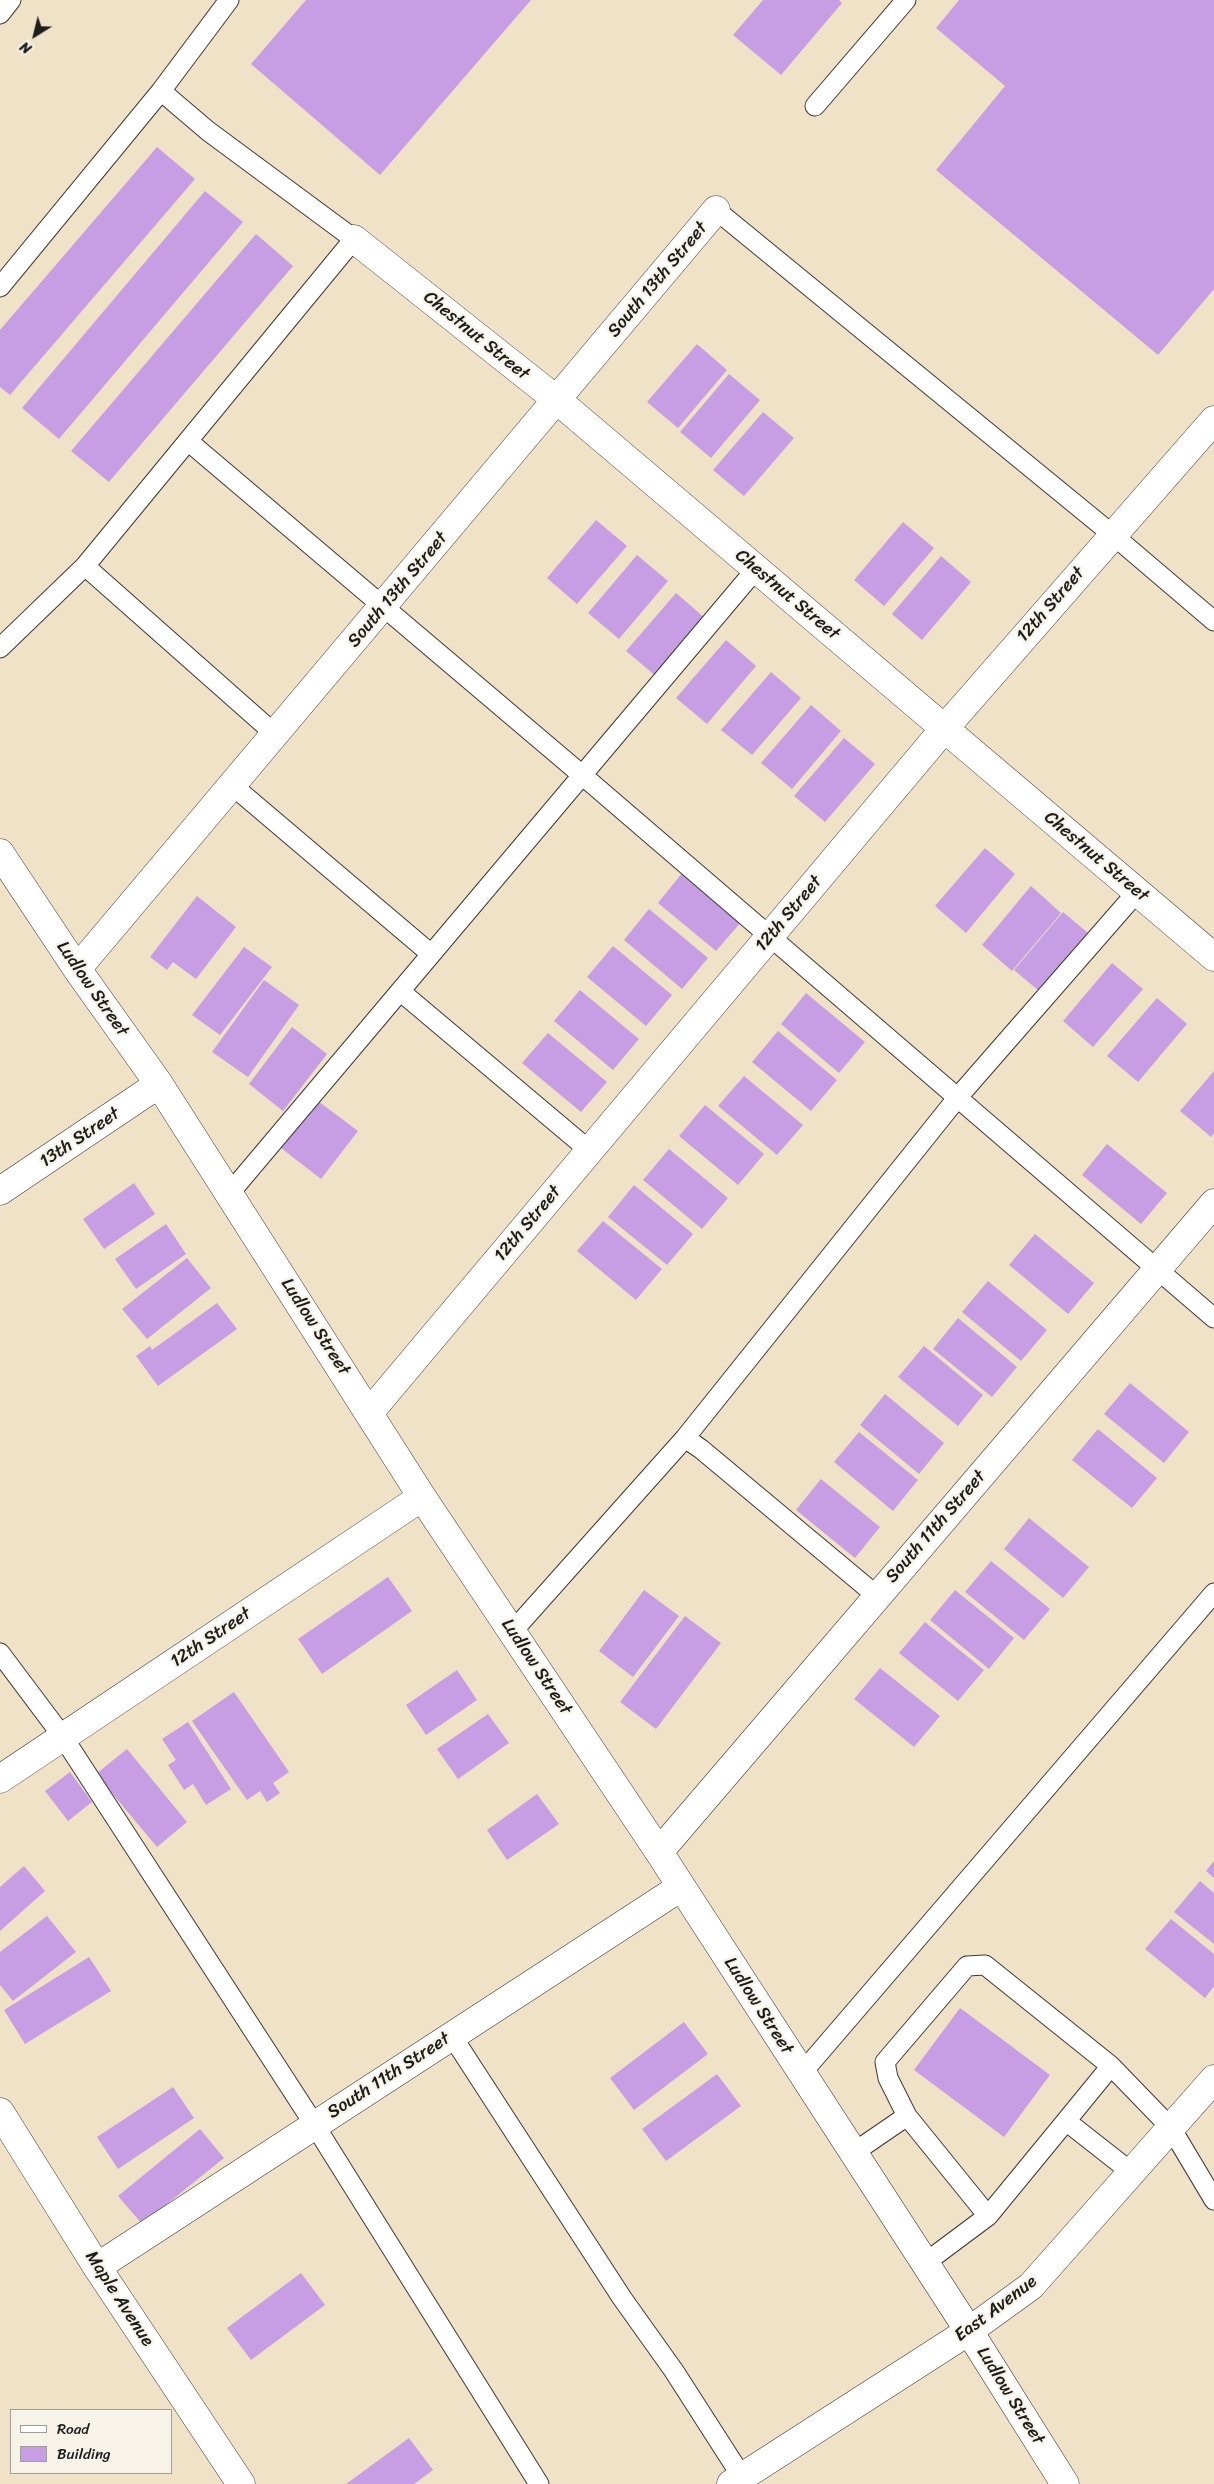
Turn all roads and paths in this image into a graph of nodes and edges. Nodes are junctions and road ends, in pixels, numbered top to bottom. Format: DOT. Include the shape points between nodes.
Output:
graph roads {
  1 [pos="11,0"];
  2 [pos="228,0"];
  3 [pos="906,0"];
  4 [pos="0,14"];
  5 [pos="161,91"];
  6 [pos="815,106"];
  7 [pos="716,210"];
  8 [pos="354,239"];
  9 [pos="0,288"];
  10 [pos="557,400"];
  11 [pos="1214,420"];
  12 [pos="188,441"];
  13 [pos="1113,535"];
  14 [pos="85,566"];
  15 [pos="756,568"];
  16 [pos="383,608"];
  17 [pos="1214,621"];
  18 [pos="0,648"];
  19 [pos="944,728"];
  20 [pos="276,735"];
  21 [pos="582,775"];
  22 [pos="233,786"];
  23 [pos="0,854"];
  24 [pos="1137,892"];
  25 [pos="770,936"];
  26 [pos="431,954"];
  27 [pos="1214,957"];
  28 [pos="77,969"];
  29 [pos="400,991"];
  30 [pos="159,1084"];
  31 [pos="958,1097"];
  32 [pos="590,1151"];
  33 [pos="0,1191"];
  34 [pos="229,1194"];
  35 [pos="1214,1203"];
  36 [pos="1157,1268"];
  37 [pos="1214,1318"];
  38 [pos="369,1413"];
  39 [pos="685,1438"];
  40 [pos="422,1497"];
  41 [pos="1214,1593"];
  42 [pos="877,1596"];
  43 [pos="512,1632"];
  44 [pos="0,1653"];
  45 [pos="64,1737"];
  46 [pos="0,1779"];
  47 [pos="659,1852"];
  48 [pos="681,1887"];
  49 [pos="452,2036"];
  50 [pos="1111,2066"];
  51 [pos="801,2074"];
  52 [pos="1214,2079"];
  53 [pos="0,2112"];
  54 [pos="908,2116"];
  55 [pos="1066,2121"];
  56 [pos="314,2124"];
  57 [pos="1171,2128"];
  58 [pos="853,2153"];
  59 [pos="1131,2172"];
  60 [pos="1214,2200"];
  61 [pos="988,2216"];
  62 [pos="925,2264"];
  63 [pos="97,2267"];
  64 [pos="969,2331"];
  65 [pos="736,2480"];
  66 [pos="241,2484"];
  67 [pos="539,2484"];
  68 [pos="1065,2484"];
  1 -- 4 [label="lane"];
  2 -- 5 [label="lane"];
  3 -- 6 [label="lane"];
  5 -- 8 [label="lane" via="208,131"];
  5 -- 9 [label="lane"];
  7 -- 10 [label="street, South 13th Street"];
  7 -- 13 [label="lane"];
  8 -- 10 [label="street, Chestnut Street"];
  8 -- 12 [label="lane"];
  10 -- 15 [label="street, Chestnut Street"];
  10 -- 16 [label="street, South 13th Street"];
  11 -- 13 [label="street, 12th Street"];
  12 -- 14 [label="lane"];
  12 -- 16 [label="lane"];
  13 -- 17 [label="lane"];
  13 -- 19 [label="street, 12th Street"];
  14 -- 18 [label="lane"];
  14 -- 20 [label="lane"];
  15 -- 19 [label="street, Chestnut Street"];
  15 -- 21 [label="lane"];
  16 -- 20 [label="street, South 13th Street"];
  16 -- 21 [label="lane"];
  19 -- 24 [label="street, Chestnut Street"];
  19 -- 25 [label="street, 12th Street"];
  20 -- 22 [label="street, South 13th Street"];
  21 -- 25 [label="lane"];
  21 -- 26 [label="lane"];
  22 -- 26 [label="lane"];
  22 -- 28 [label="street, South 13th Street"];
  23 -- 28 [label="street, Ludlow Street"];
  24 -- 27 [label="street, Chestnut Street"];
  24 -- 31 [label="lane"];
  25 -- 31 [label="lane"];
  25 -- 32 [label="street, 12th Street"];
  26 -- 29 [label="lane"];
  28 -- 30 [label="street, Ludlow Street"];
  29 -- 32 [label="lane"];
  29 -- 34 [label="lane"];
  30 -- 33 [label="street, 13th Street"];
  30 -- 34 [label="street, Ludlow Street"];
  31 -- 36 [label="lane"];
  31 -- 39 [label="lane"];
  32 -- 38 [label="street, 12th Street"];
  34 -- 38 [label="street, Ludlow Street"];
  35 -- 36 [label="street, South 11th Street"];
  36 -- 37 [label="lane"];
  36 -- 42 [label="street, South 11th Street"];
  38 -- 40 [label="street, Ludlow Street"];
  39 -- 42 [label="lane"];
  39 -- 43 [label="lane"];
  40 -- 43 [label="street, Ludlow Street"];
  40 -- 45 [label="street, 12th Street"];
  41 -- 51 [label="lane"];
  42 -- 47 [label="street, South 11th Street"];
  43 -- 47 [label="street, Ludlow Street"];
  44 -- 45 [label="lane"];
  45 -- 46 [label="street, 12th Street"];
  45 -- 56 [label="lane"];
  47 -- 48 [label="street, Ludlow Street"];
  48 -- 49 [label="street, South 11th Street"];
  48 -- 51 [label="street, Ludlow Street"];
  49 -- 56 [label="street, South 11th Street"];
  49 -- 65 [label="lane"];
  50 -- 54 [label="lane" via="986,1966 967,1966 885,2062 888,2078"];
  50 -- 55 [label="lane"];
  50 -- 57 [label="lane"];
  51 -- 58 [label="street, Ludlow Street"];
  52 -- 57 [label="street, East Avenue"];
  53 -- 63 [label="street, Maple Avenue"];
  54 -- 58 [label="lane"];
  54 -- 61 [label="lane"];
  55 -- 59 [label="lane"];
  55 -- 61 [label="lane"];
  56 -- 63 [label="street, South 11th Street"];
  56 -- 67 [label="lane"];
  57 -- 59 [label="street, East Avenue"];
  57 -- 60 [label="lane"];
  58 -- 62 [label="street, Ludlow Street"];
  59 -- 64 [label="street, East Avenue" via="1031,2286"];
  61 -- 62 [label="lane"];
  62 -- 64 [label="street, Ludlow Street"];
  63 -- 66 [label="street, Maple Avenue"];
  64 -- 65 [label="street, East Avenue"];
  64 -- 68 [label="street, Ludlow Street"];
}
